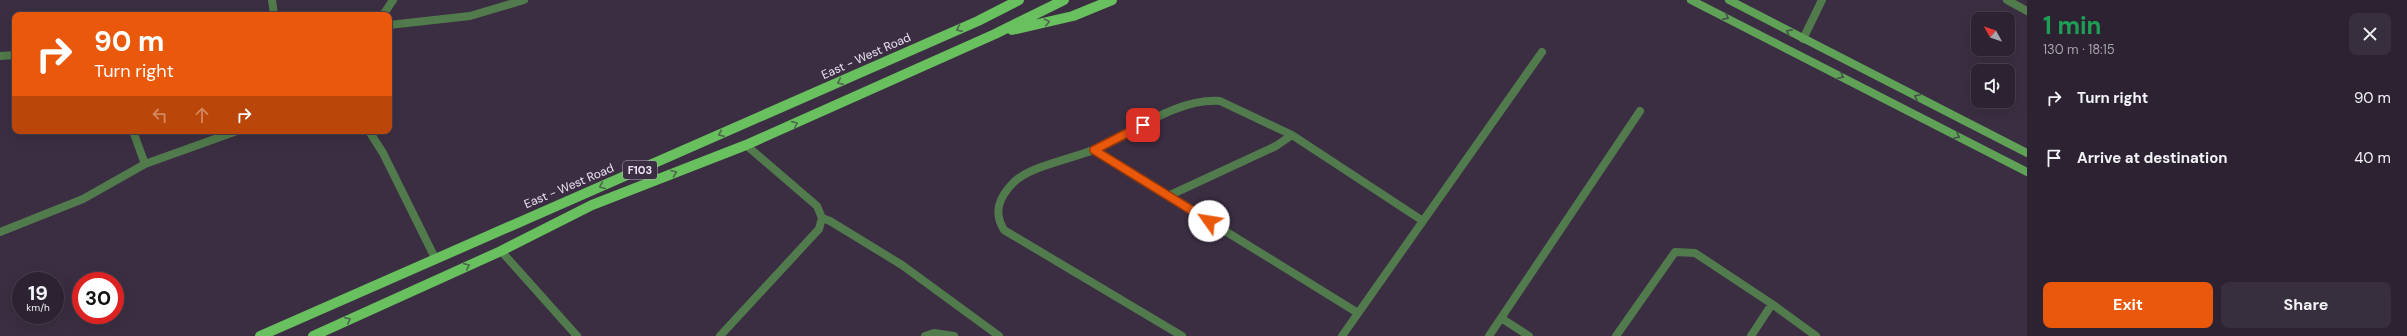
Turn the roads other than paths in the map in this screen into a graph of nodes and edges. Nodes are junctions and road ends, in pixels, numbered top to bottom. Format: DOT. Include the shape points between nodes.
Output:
graph roads {
  1 [pos="272,0"];
  2 [pos="393,0"];
  3 [pos="524,0"];
  4 [pos="1002,0"];
  5 [pos="1019,0"];
  6 [pos="1064,0"];
  7 [pos="1112,0"];
  8 [pos="1691,0"];
  9 [pos="1729,0"];
  10 [pos="1822,0"];
  11 [pos="2007,0"];
  12 [pos="2027,11"];
  13 [pos="274,12"];
  14 [pos="385,12"];
  15 [pos="978,21"];
  16 [pos="392,25"];
  17 [pos="995,34"];
  18 [pos="1803,39"];
  19 [pos="1542,52"];
  20 [pos="12,55"];
  21 [pos="0,56"];
  22 [pos="1640,111"];
  23 [pos="134,134"];
  24 [pos="229,134"];
  25 [pos="371,134"];
  26 [pos="1292,135"];
  27 [pos="746,145"];
  28 [pos="1094,150"];
  29 [pos="2027,153"];
  30 [pos="145,164"];
  31 [pos="2027,172"];
  32 [pos="1168,196"];
  33 [pos="822,218"];
  34 [pos="1423,221"];
  35 [pos="0,232"];
  36 [pos="501,251"];
  37 [pos="435,258"];
  38 [pos="1772,304"];
  39 [pos="1358,313"];
  40 [pos="1501,318"];
  41 [pos="260,336"];
  42 [pos="313,336"];
  43 [pos="577,336"];
  44 [pos="720,336"];
  45 [pos="925,336"];
  46 [pos="954,336"];
  47 [pos="1000,336"];
  48 [pos="1182,336"];
  49 [pos="1342,336"];
  50 [pos="1488,336"];
  51 [pos="1529,336"];
  52 [pos="1616,336"];
  53 [pos="1751,336"];
  54 [pos="1816,336"];
  1 -- 13 [label="street"];
  2 -- 14 [label="street"];
  3 -- 16 [label="street" via="470,16"];
  4 -- 15 [label="main road"];
  5 -- 15 [label="main road, East - West Road / F103"];
  6 -- 17 [label="main road, F103"];
  17 -- 7 [label="main road, one-way" via="1073,16"];
  8 -- 31 [label="main road, one-way"];
  18 -- 9 [label="main road, one-way"];
  10 -- 18 [label="street"];
  11 -- 12 [label="street"];
  15 -- 37 [label="main road, East - West Road / F103, one-way"];
  27 -- 17 [label="main road, F103, one-way"];
  29 -- 18 [label="main road, one-way"];
  19 -- 34 [label="street"];
  20 -- 21 [label="street"];
  22 -- 40 [label="street"];
  23 -- 30 [label="street"];
  24 -- 30 [label="street"];
  25 -- 37 [label="street" via="383,153"];
  26 -- 28 [label="street" via="1220,101 1209,100 1168,112"];
  26 -- 32 [label="street" via="1276,146"];
  26 -- 34 [label="street"];
  27 -- 33 [label="street" via="817,206"];
  36 -- 27 [label="main road, F103, one-way" via="592,205"];
  28 -- 32 [label="street"];
  28 -- 48 [label="street" via="1030,172 1014,182 999,202 998,220 1004,230"];
  30 -- 35 [label="street" via="83,199"];
  32 -- 39 [label="street"];
  33 -- 44 [label="street" via="819,228"];
  33 -- 47 [label="street" via="830,220 902,265"];
  34 -- 39 [label="street"];
  42 -- 36 [label="main road, F103, one-way"];
  36 -- 43 [label="street"];
  37 -- 41 [label="main road, East - West Road / F103"];
  38 -- 52 [label="street" via="1695,254 1675,252"];
  38 -- 53 [label="street"];
  38 -- 54 [label="street"];
  39 -- 49 [label="street"];
  40 -- 50 [label="street"];
  40 -- 51 [label="street"];
  45 -- 46 [label="street"];
}
